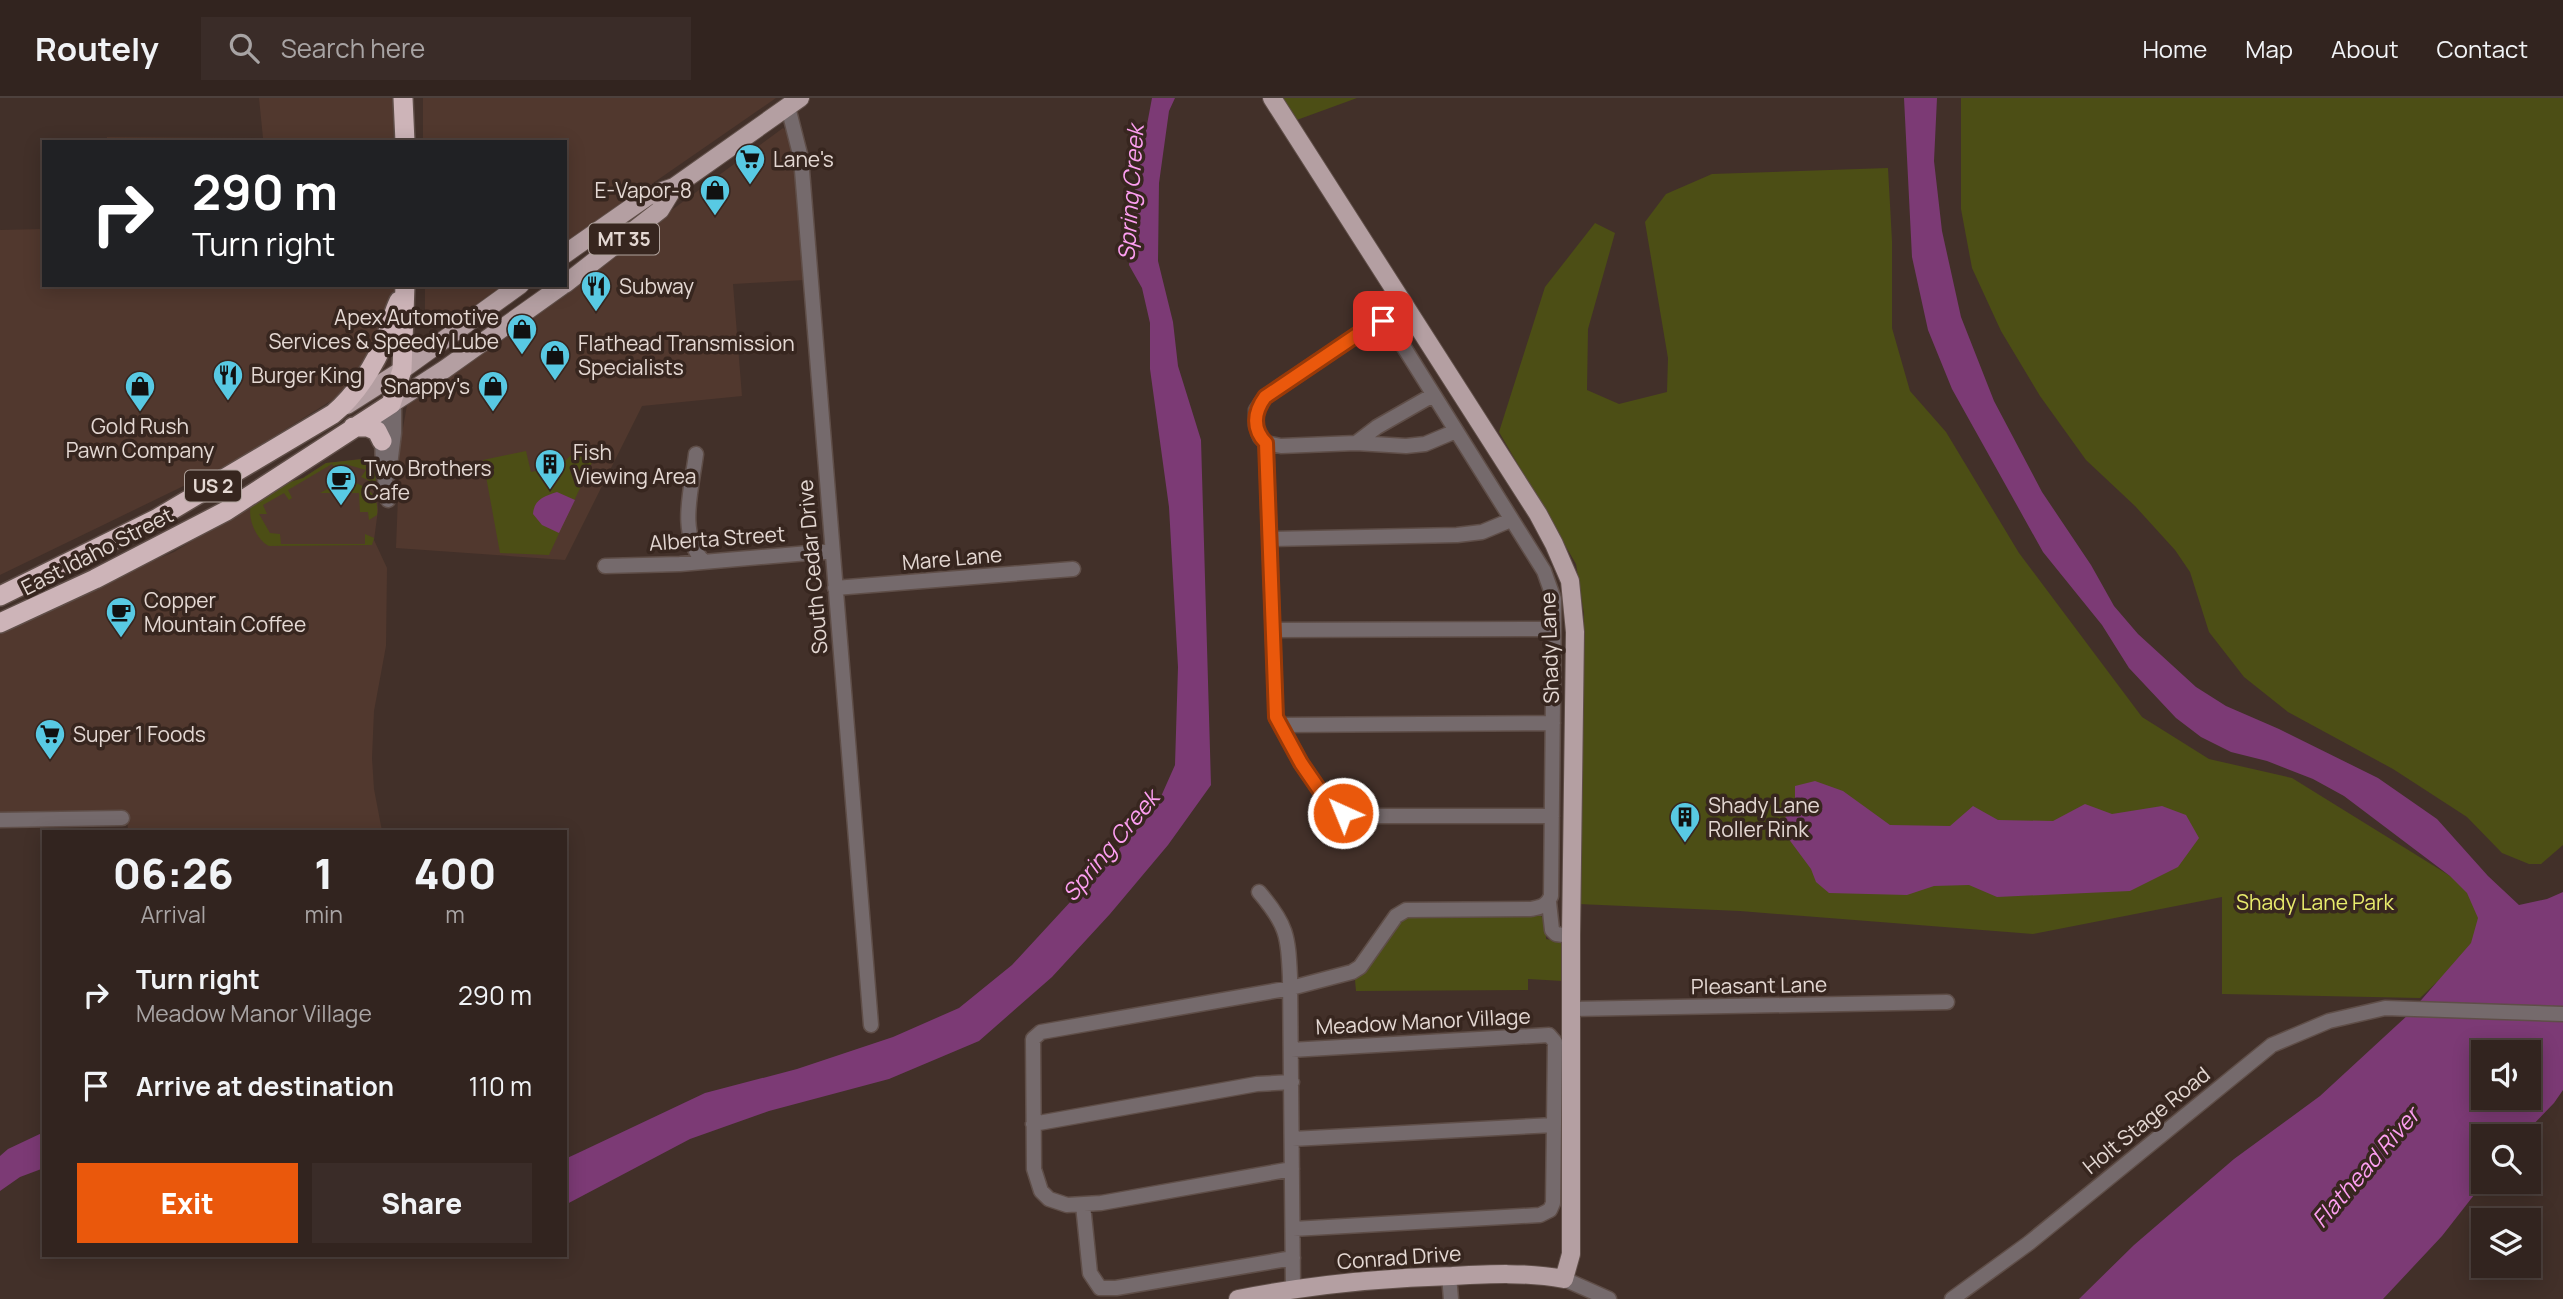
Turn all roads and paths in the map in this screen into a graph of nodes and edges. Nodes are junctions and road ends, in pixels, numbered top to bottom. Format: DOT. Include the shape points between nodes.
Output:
graph roads {
  1 [pos="403,98"];
  2 [pos="1272,98"];
  3 [pos="794,102"];
  4 [pos="405,140"];
  5 [pos="674,187"];
  6 [pos="567,253"];
  7 [pos="567,282"];
  8 [pos="517,287"];
  9 [pos="560,287"];
  10 [pos="405,288"];
  11 [pos="402,370"];
  12 [pos="1433,394"];
  13 [pos="1467,401"];
  14 [pos="391,404"];
  15 [pos="1445,413"];
  16 [pos="329,416"];
  17 [pos="353,428"];
  18 [pos="1456,431"];
  19 [pos="382,441"];
  20 [pos="1266,443"];
  21 [pos="1356,443"];
  22 [pos="696,454"];
  23 [pos="223,492"];
  24 [pos="1511,520"];
  25 [pos="1270,539"];
  26 [pos="832,551"];
  27 [pos="704,562"];
  28 [pos="605,566"];
  29 [pos="1073,569"];
  30 [pos="94,579"];
  31 [pos="835,588"];
  32 [pos="0,596"];
  33 [pos="0,623"];
  34 [pos="1553,629"];
  35 [pos="1273,630"];
  36 [pos="1553,723"];
  37 [pos="1280,725"];
  38 [pos="1552,816"];
  39 [pos="122,818"];
  40 [pos="0,820"];
  41 [pos="1259,892"];
  42 [pos="1549,902"];
  43 [pos="1571,936"];
  44 [pos="1291,988"];
  45 [pos="1947,1002"];
  46 [pos="1572,1009"];
  47 [pos="2563,1014"];
  48 [pos="871,1025"];
  49 [pos="1291,1050"];
  50 [pos="1292,1082"];
  51 [pos="1033,1124"];
  52 [pos="1554,1125"];
  53 [pos="1292,1139"];
  54 [pos="1292,1169"];
  55 [pos="1083,1205"];
  56 [pos="1293,1229"];
  57 [pos="1293,1258"];
  58 [pos="1449,1276"];
  59 [pos="1564,1279"];
  60 [pos="1293,1289"];
  61 [pos="1238,1299"];
  62 [pos="1451,1299"];
  63 [pos="1609,1299"];
  64 [pos="1952,1299"];
  1 -- 4 [label="highway"];
  2 -- 13 [label="main road, Shady Lane"];
  3 -- 5 [label="main road, MT 35"];
  3 -- 26 [label="street, South Cedar Drive"];
  5 -- 6 [label="main road, MT 35" via="648,196"];
  5 -- 7 [label="main road, MT 35" via="660,210"];
  8 -- 11 [label="main road, East Idaho Street"];
  9 -- 14 [label="main road, MT 35"];
  10 -- 11 [label="highway, US 2"];
  10 -- 16 [label="highway, US 2" via="373,363 347,400"];
  11 -- 14 [label="highway, US 2"];
  11 -- 16 [label="main road, East Idaho Street"];
  12 -- 15 [label="street"];
  12 -- 20 [label="street" via="1390,325 1376,322 1265,397 1256,417"];
  12 -- 21 [label="street"];
  13 -- 15 [label="street"];
  13 -- 43 [label="main road, Shady Lane" via="1538,514 1570,582 1575,632"];
  14 -- 17 [label="highway, East Idaho Street / US 2"];
  14 -- 19 [label="street"];
  14 -- 19 [label="street" via="395,410 388,500"];
  15 -- 18 [label="street"];
  16 -- 32 [label="highway, East Idaho Street / US 2" via="158,518"];
  17 -- 19 [label="highway" via="377,430"];
  17 -- 30 [label="highway, East Idaho Street / US 2" via="226,511"];
  18 -- 21 [label="street" via="1425,444"];
  18 -- 24 [label="street"];
  20 -- 21 [label="street"];
  20 -- 25 [label="street"];
  22 -- 27 [label="street" via="689,540"];
  23 -- 30 [label="highway" via="132,543"];
  24 -- 25 [label="street" via="1490,530 1457,536"];
  24 -- 34 [label="street" via="1551,587"];
  25 -- 35 [label="street"];
  26 -- 27 [label="street, Alberta Street"];
  26 -- 31 [label="street, South Cedar Drive"];
  27 -- 28 [label="street, Alberta Street"];
  29 -- 31 [label="street, Mare Lane"];
  30 -- 33 [label="highway, East Idaho Street / US 2"];
  31 -- 48 [label="street, South Cedar Drive"];
  34 -- 35 [label="street"];
  34 -- 36 [label="street"];
  35 -- 37 [label="street"];
  36 -- 37 [label="street"];
  36 -- 38 [label="street"];
  37 -- 38 [label="street" via="1327,801 1343,813"];
  38 -- 42 [label="street"];
  39 -- 40 [label="street"];
  41 -- 44 [label="street, Meadow Manor Village" via="1278,915 1288,939"];
  42 -- 43 [label="street" via="1552,930"];
  42 -- 44 [label="street" via="1531,909 1406,909 1360,967"];
  43 -- 46 [label="main road, Shady Lane"];
  44 -- 49 [label="street, Meadow Manor Village"];
  44 -- 51 [label="street" via="1036,1034 1032,1039"];
  45 -- 46 [label="street, Pleasant Lane"];
  46 -- 59 [label="main road, Shady Lane" via="1571,1254"];
  47 -- 64 [label="street, Holt Stage Road" via="2385,1008 2329,1021 2272,1045 2029,1243"];
  49 -- 50 [label="street, Meadow Manor Village"];
  49 -- 52 [label="street, Meadow Manor Village" via="1549,1035 1555,1042"];
  50 -- 51 [label="street" via="1257,1084"];
  50 -- 53 [label="street, Meadow Manor Village"];
  51 -- 55 [label="street" via="1034,1169 1041,1191 1057,1203"];
  52 -- 53 [label="street"];
  52 -- 56 [label="street, Meadow Manor Village" via="1553,1203 1540,1214"];
  53 -- 54 [label="street, Meadow Manor Village"];
  54 -- 55 [label="street"];
  54 -- 56 [label="street, Meadow Manor Village"];
  55 -- 57 [label="street" via="1090,1273 1100,1288"];
  56 -- 57 [label="street, Meadow Manor Village"];
  57 -- 60 [label="street, Meadow Manor Village"];
  58 -- 59 [label="main road, Conrad Drive" via="1526,1274"];
  58 -- 60 [label="main road, Conrad Drive"];
  58 -- 62 [label="street"];
  59 -- 63 [label="street"];
  60 -- 61 [label="main road, Conrad Drive"];
}
